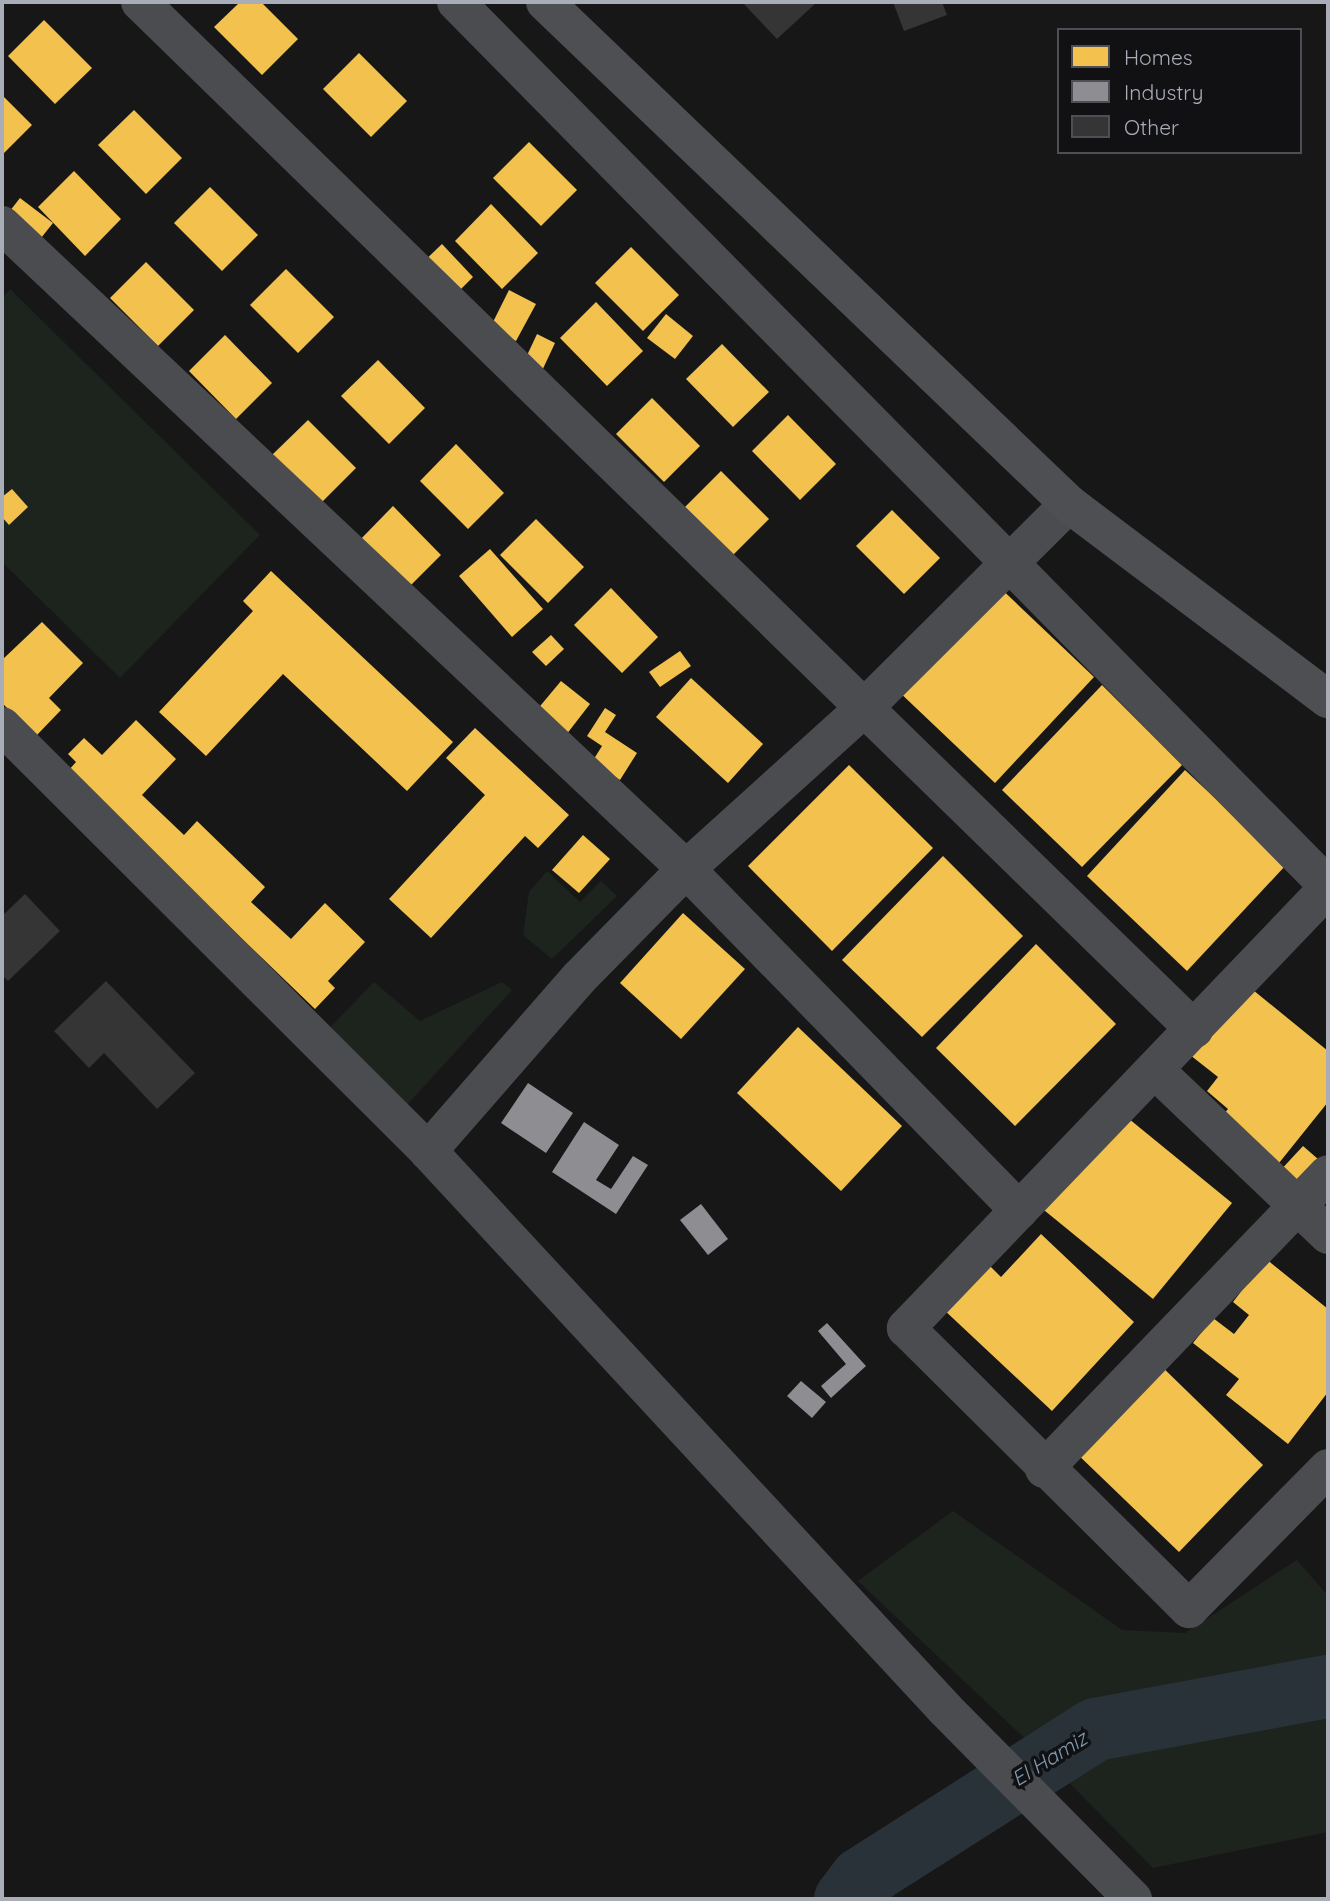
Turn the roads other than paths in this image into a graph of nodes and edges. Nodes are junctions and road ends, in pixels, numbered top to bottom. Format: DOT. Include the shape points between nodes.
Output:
graph roads {
  1 [pos="140,2"];
  2 [pos="456,2"];
  3 [pos="545,2"];
  4 [pos="9,246"];
  5 [pos="1069,504"];
  6 [pos="1005,562"];
  7 [pos="1328,699"];
  8 [pos="862,710"];
  9 [pos="2,726"];
  10 [pos="686,869"];
  11 [pos="1328,887"];
  12 [pos="1194,1029"];
  13 [pos="1156,1070"];
  14 [pos="428,1151"];
  15 [pos="1328,1174"];
  16 [pos="1297,1205"];
  17 [pos="1019,1210"];
  18 [pos="1328,1235"];
  19 [pos="1328,1468"];
  20 [pos="1044,1469"];
  21 [pos="1133,1899"];
  1 -- 8 [label="street"];
  2 -- 6 [label="street"];
  3 -- 5 [label="main road"];
  4 -- 10 [label="street"];
  5 -- 6 [label="street"];
  5 -- 7 [label="main road"];
  6 -- 8 [label="street"];
  6 -- 11 [label="street"];
  8 -- 10 [label="street"];
  8 -- 12 [label="street"];
  9 -- 14 [label="street"];
  10 -- 14 [label="street" via="579,978"];
  10 -- 17 [label="street"];
  11 -- 12 [label="street"];
  12 -- 13 [label="street"];
  13 -- 16 [label="street"];
  13 -- 17 [label="street"];
  14 -- 21 [label="street" via="946,1710"];
  15 -- 16 [label="street"];
  16 -- 18 [label="street"];
  16 -- 20 [label="street"];
  17 -- 20 [label="street" via="906,1328"];
  19 -- 20 [label="street" via="1189,1609"];
}
